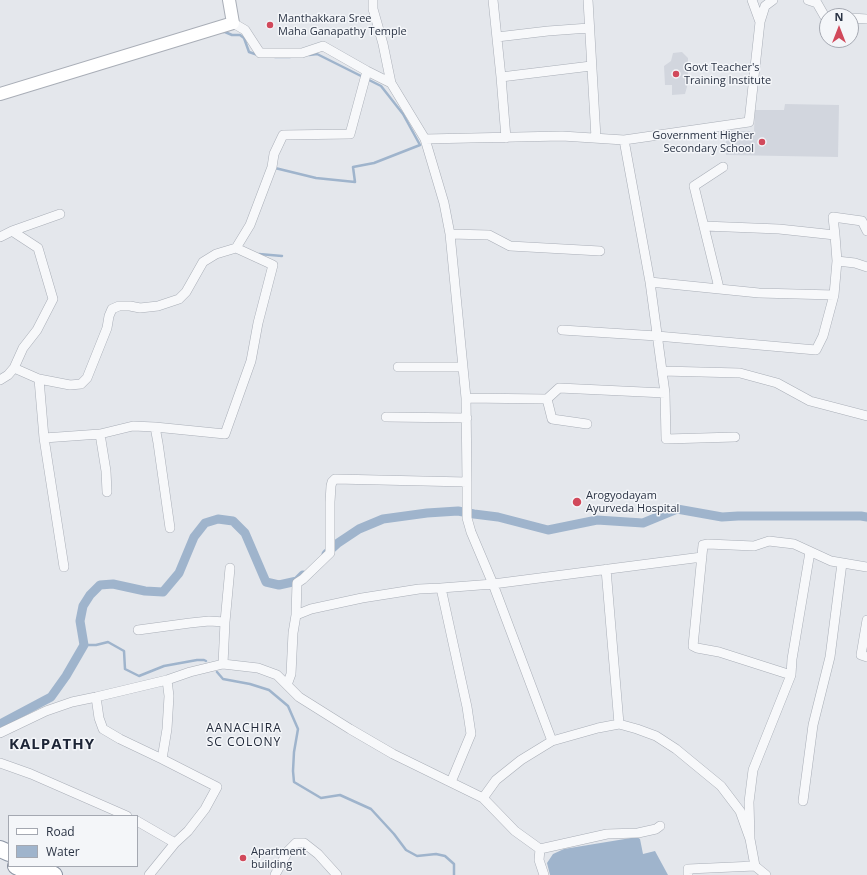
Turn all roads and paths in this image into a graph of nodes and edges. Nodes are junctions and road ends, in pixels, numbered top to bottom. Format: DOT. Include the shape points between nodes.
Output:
graph roads {
  1 [pos="230,0"];
  2 [pos="373,0"];
  3 [pos="492,0"];
  4 [pos="588,0"];
  5 [pos="752,0"];
  6 [pos="773,0"];
  7 [pos="808,0"];
  8 [pos="820,8"];
  9 [pos="760,22"];
  10 [pos="233,23"];
  11 [pos="589,28"];
  12 [pos="497,37"];
  13 [pos="591,66"];
  14 [pos="367,71"];
  15 [pos="501,77"];
  16 [pos="391,83"];
  17 [pos="0,94"];
  18 [pos="506,138"];
  19 [pos="596,138"];
  20 [pos="425,139"];
  21 [pos="624,140"];
  22 [pos="723,168"];
  23 [pos="60,214"];
  24 [pos="704,226"];
  25 [pos="12,231"];
  26 [pos="867,231"];
  27 [pos="450,234"];
  28 [pos="835,235"];
  29 [pos="0,237"];
  30 [pos="236,248"];
  31 [pos="600,251"];
  32 [pos="837,261"];
  33 [pos="867,268"];
  34 [pos="650,282"];
  35 [pos="719,288"];
  36 [pos="834,295"];
  37 [pos="562,330"];
  38 [pos="657,336"];
  39 [pos="398,367"];
  40 [pos="14,368"];
  41 [pos="463,368"];
  42 [pos="662,371"];
  43 [pos="39,378"];
  44 [pos="0,380"];
  45 [pos="665,394"];
  46 [pos="466,398"];
  47 [pos="547,399"];
  48 [pos="867,416"];
  49 [pos="386,417"];
  50 [pos="467,418"];
  51 [pos="587,424"];
  52 [pos="155,427"];
  53 [pos="100,434"];
  54 [pos="735,437"];
  55 [pos="44,438"];
  56 [pos="468,482"];
  57 [pos="107,492"];
  58 [pos="170,528"];
  59 [pos="810,552"];
  60 [pos="702,556"];
  61 [pos="842,563"];
  62 [pos="64,567"];
  63 [pos="867,567"];
  64 [pos="230,568"];
  65 [pos="606,569"];
  66 [pos="493,584"];
  67 [pos="441,588"];
  68 [pos="296,615"];
  69 [pos="867,620"];
  70 [pos="225,622"];
  71 [pos="138,630"];
  72 [pos="867,657"];
  73 [pos="223,664"];
  74 [pos="791,675"];
  75 [pos="167,680"];
  76 [pos="287,685"];
  77 [pos="96,697"];
  78 [pos="619,724"];
  79 [pos="0,733"];
  80 [pos="552,741"];
  81 [pos="162,758"];
  82 [pos="0,763"];
  83 [pos="451,782"];
  84 [pos="483,798"];
  85 [pos="803,801"];
  86 [pos="125,815"];
  87 [pos="138,822"];
  88 [pos="660,826"];
  89 [pos="750,839"];
  90 [pos="175,843"];
  91 [pos="540,849"];
  92 [pos="756,866"];
  93 [pos="18,867"];
  94 [pos="39,867"];
  95 [pos="35,875"];
  96 [pos="54,875"];
  97 [pos="149,875"];
  98 [pos="275,875"];
  99 [pos="337,875"];
  100 [pos="544,875"];
  101 [pos="688,875"];
  102 [pos="766,875"];
  1 -- 10 [label="street"];
  2 -- 16 [label="street"];
  3 -- 12 [label="street"];
  4 -- 11 [label="street"];
  5 -- 9 [label="street"];
  6 -- 9 [label="street" via="765,6"];
  7 -- 8 [label="street" via="817,3"];
  9 -- 21 [label="street" via="749,122"];
  10 -- 14 [label="street" via="245,30 260,54 302,53 323,46"];
  10 -- 17 [label="street"];
  11 -- 12 [label="street"];
  11 -- 13 [label="street"];
  12 -- 15 [label="street"];
  13 -- 15 [label="street"];
  13 -- 19 [label="street"];
  14 -- 16 [label="street"];
  14 -- 30 [label="street" via="350,134 283,135 250,225"];
  15 -- 18 [label="street"];
  16 -- 20 [label="street"];
  18 -- 19 [label="street"];
  18 -- 20 [label="street"];
  19 -- 21 [label="street"];
  20 -- 27 [label="street" via="444,203"];
  21 -- 34 [label="street"];
  22 -- 24 [label="street" via="694,186"];
  23 -- 25 [label="street"];
  24 -- 28 [label="street" via="779,229"];
  24 -- 35 [label="street"];
  25 -- 29 [label="street"];
  25 -- 40 [label="street" via="38,248 53,299 37,330 23,348"];
  26 -- 28 [label="street" via="862,221 833,217"];
  27 -- 31 [label="street" via="489,235 510,246"];
  27 -- 41 [label="street"];
  28 -- 32 [label="street"];
  30 -- 43 [label="street" via="216,254 203,262 186,292 179,299 158,306 119,306 112,309 87,378 81,384 70,385"];
  30 -- 52 [label="street" via="273,265 251,361 225,434"];
  32 -- 33 [label="street" via="855,263"];
  32 -- 36 [label="street"];
  34 -- 35 [label="street"];
  34 -- 38 [label="street"];
  35 -- 36 [label="street" via="759,293"];
  36 -- 38 [label="street" via="823,336 816,350"];
  37 -- 38 [label="street"];
  38 -- 42 [label="street"];
  39 -- 41 [label="street"];
  40 -- 43 [label="street"];
  40 -- 44 [label="street" via="8,376"];
  41 -- 46 [label="street"];
  42 -- 45 [label="street"];
  42 -- 48 [label="street" via="740,373 777,383 810,401"];
  43 -- 55 [label="street"];
  45 -- 47 [label="street" via="559,388"];
  45 -- 54 [label="street" via="666,439"];
  46 -- 47 [label="street"];
  46 -- 50 [label="street"];
  47 -- 51 [label="street" via="552,418"];
  49 -- 50 [label="street"];
  50 -- 56 [label="street"];
  52 -- 53 [label="street" via="133,426"];
  52 -- 58 [label="street"];
  53 -- 55 [label="street"];
  53 -- 57 [label="street"];
  55 -- 62 [label="street"];
  56 -- 66 [label="street" via="467,518"];
  56 -- 68 [label="street" via="336,479 332,482 330,549 297,583"];
  59 -- 60 [label="street" via="794,544 769,540 754,546 703,545"];
  59 -- 61 [label="street"];
  59 -- 74 [label="street"];
  60 -- 65 [label="street"];
  60 -- 74 [label="street" via="693,646"];
  61 -- 63 [label="street"];
  61 -- 85 [label="street" via="830,657 813,725"];
  64 -- 70 [label="street"];
  65 -- 66 [label="street"];
  65 -- 78 [label="street"];
  66 -- 67 [label="street"];
  66 -- 80 [label="street"];
  67 -- 68 [label="street" via="355,599"];
  67 -- 83 [label="street" via="465,694 471,734"];
  68 -- 76 [label="street" via="292,674"];
  69 -- 72 [label="street" via="861,654"];
  70 -- 71 [label="street" via="209,621"];
  70 -- 73 [label="street"];
  73 -- 75 [label="street"];
  73 -- 76 [label="street" via="258,668 277,676"];
  74 -- 89 [label="street" via="753,770 749,802"];
  75 -- 77 [label="street"];
  75 -- 81 [label="street" via="167,729"];
  76 -- 83 [label="street" via="299,697 350,729 393,754"];
  77 -- 79 [label="street" via="46,711"];
  77 -- 81 [label="street" via="103,729"];
  78 -- 80 [label="street"];
  78 -- 89 [label="street" via="656,736 721,786 740,811"];
  80 -- 84 [label="street" via="521,760 496,780"];
  81 -- 90 [label="street" via="217,787 205,809"];
  82 -- 86 [label="street" via="32,774"];
  83 -- 84 [label="street"];
  84 -- 91 [label="street" via="515,831"];
  87 -- 90 [label="street"];
  88 -- 91 [label="street" via="638,833 607,834"];
  89 -- 92 [label="street"];
  90 -- 97 [label="street"];
  91 -- 100 [label="street" via="539,860"];
  92 -- 101 [label="street" via="688,869"];
  92 -- 102 [label="street"];
  93 -- 95 [label="highway"];
  94 -- 96 [label="highway"];
  98 -- 99 [label="street" via="288,851 296,843 304,843"];
}
